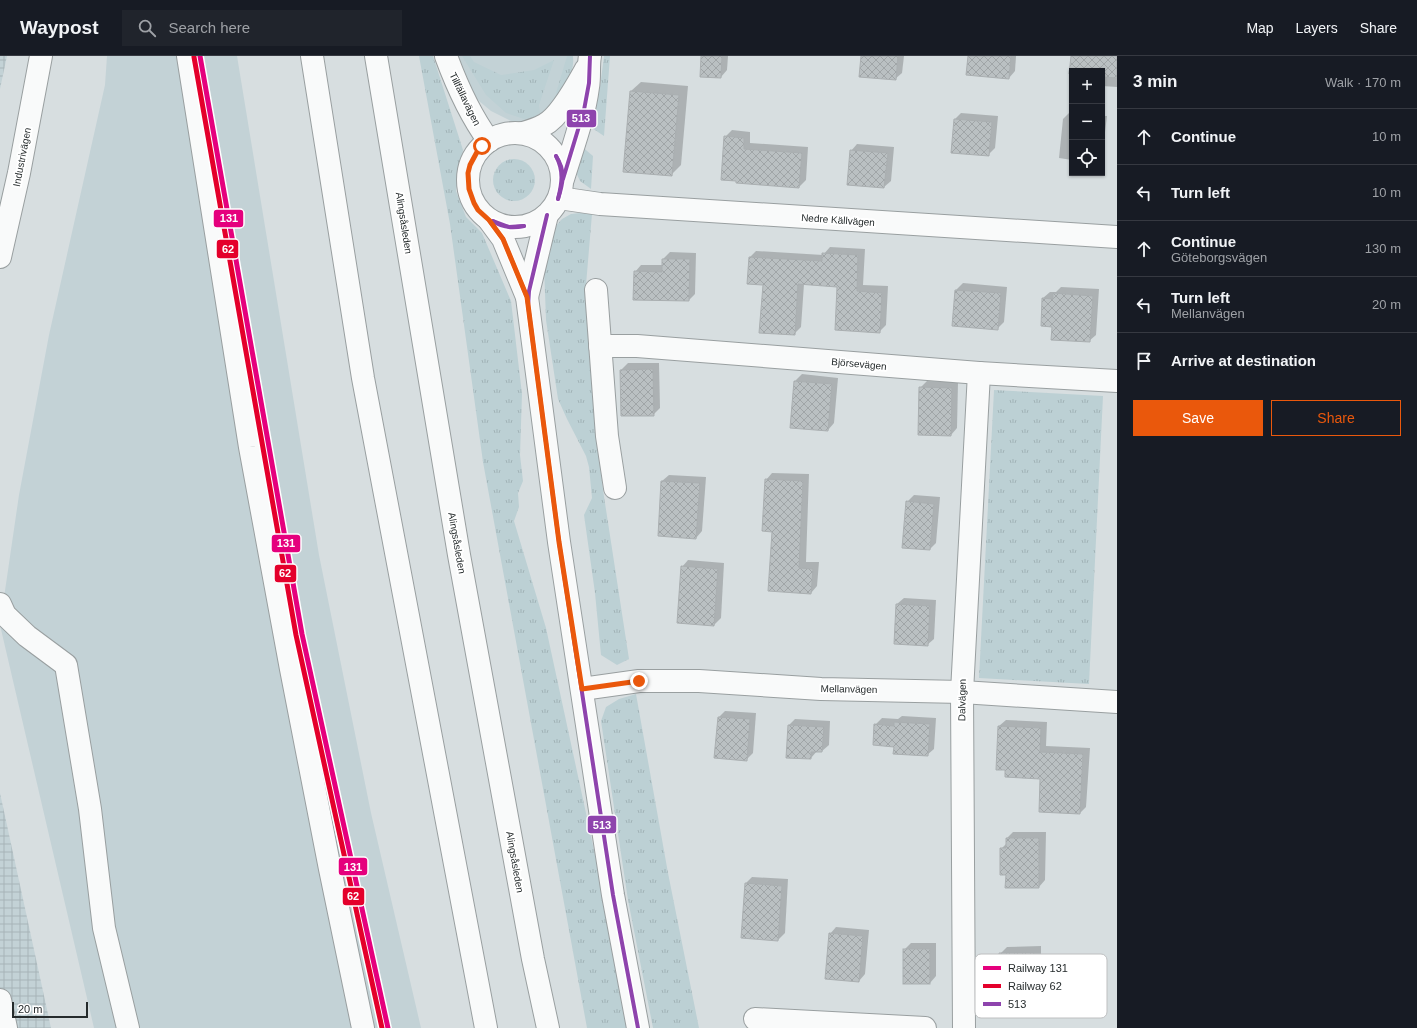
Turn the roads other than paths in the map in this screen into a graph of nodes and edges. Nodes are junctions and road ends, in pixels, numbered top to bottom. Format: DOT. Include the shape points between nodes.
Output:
graph roads {
  1 [pos="41,56"];
  2 [pos="188,56"];
  3 [pos="312,56"];
  4 [pos="376,56"];
  5 [pos="446,56"];
  6 [pos="589,61"];
  7 [pos="524,133"];
  8 [pos="488,141"];
  9 [pos="561,188"];
  10 [pos="546,215"];
  11 [pos="489,220"];
  12 [pos="1117,237"];
  13 [pos="0,257"];
  14 [pos="596,290"];
  15 [pos="527,297"];
  16 [pos="600,346"];
  17 [pos="979,373"];
  18 [pos="1117,381"];
  19 [pos="615,488"];
  20 [pos="0,604"];
  21 [pos="582,689"];
  22 [pos="962,692"];
  23 [pos="1117,702"];
  24 [pos="0,1000"];
  25 [pos="755,1019"];
  26 [pos="6,1028"];
  27 [pos="128,1028"];
  28 [pos="363,1028"];
  29 [pos="486,1028"];
  30 [pos="548,1028"];
  31 [pos="638,1028"];
  32 [pos="925,1028"];
  33 [pos="964,1028"];
  1 -- 13 [label="main road, Industrivägen"];
  2 -- 28 [label="main road" via="250,447 291,669"];
  3 -- 29 [label="main road" via="363,378"];
  4 -- 30 [label="main road, Alingsåsleden" via="459,555"];
  5 -- 8 [label="main road, Tillfällavägen" via="454,78"];
  6 -- 7 [label="main road" via="579,82 556,116 544,125"];
  6 -- 9 [label="main road" via="586,98"];
  7 -- 8 [label="main road" via="505,134"];
  7 -- 9 [label="main road" via="541,140 554,153 559,161"];
  8 -- 11 [label="main road" via="473,158 468,181 474,203"];
  9 -- 10 [label="main road" via="554,207"];
  9 -- 12 [label="main road, Nedre Källvägen" via="600,204"];
  10 -- 11 [label="main road" via="534,224 519,228"];
  10 -- 15 [label="main road"];
  11 -- 15 [label="main road" via="503,239"];
  14 -- 16 [label="main road"];
  15 -- 21 [label="main road" via="559,542"];
  16 -- 17 [label="main road, Björsevägen" via="637,346"];
  16 -- 19 [label="main road"];
  17 -- 18 [label="main road, Björsevägen"];
  17 -- 22 [label="main road, Dalvägen"];
  20 -- 27 [label="main road" via="5,615 27,636 66,665 90,809 104,928"];
  21 -- 22 [label="main road, Mellanvägen" via="639,681 691,681 821,689"];
  21 -- 31 [label="main road" via="613,895"];
  22 -- 23 [label="main road, Mellanvägen"];
  22 -- 33 [label="main road, Dalvägen"];
  24 -- 26 [label="main road"];
  25 -- 32 [label="main road"];
}
